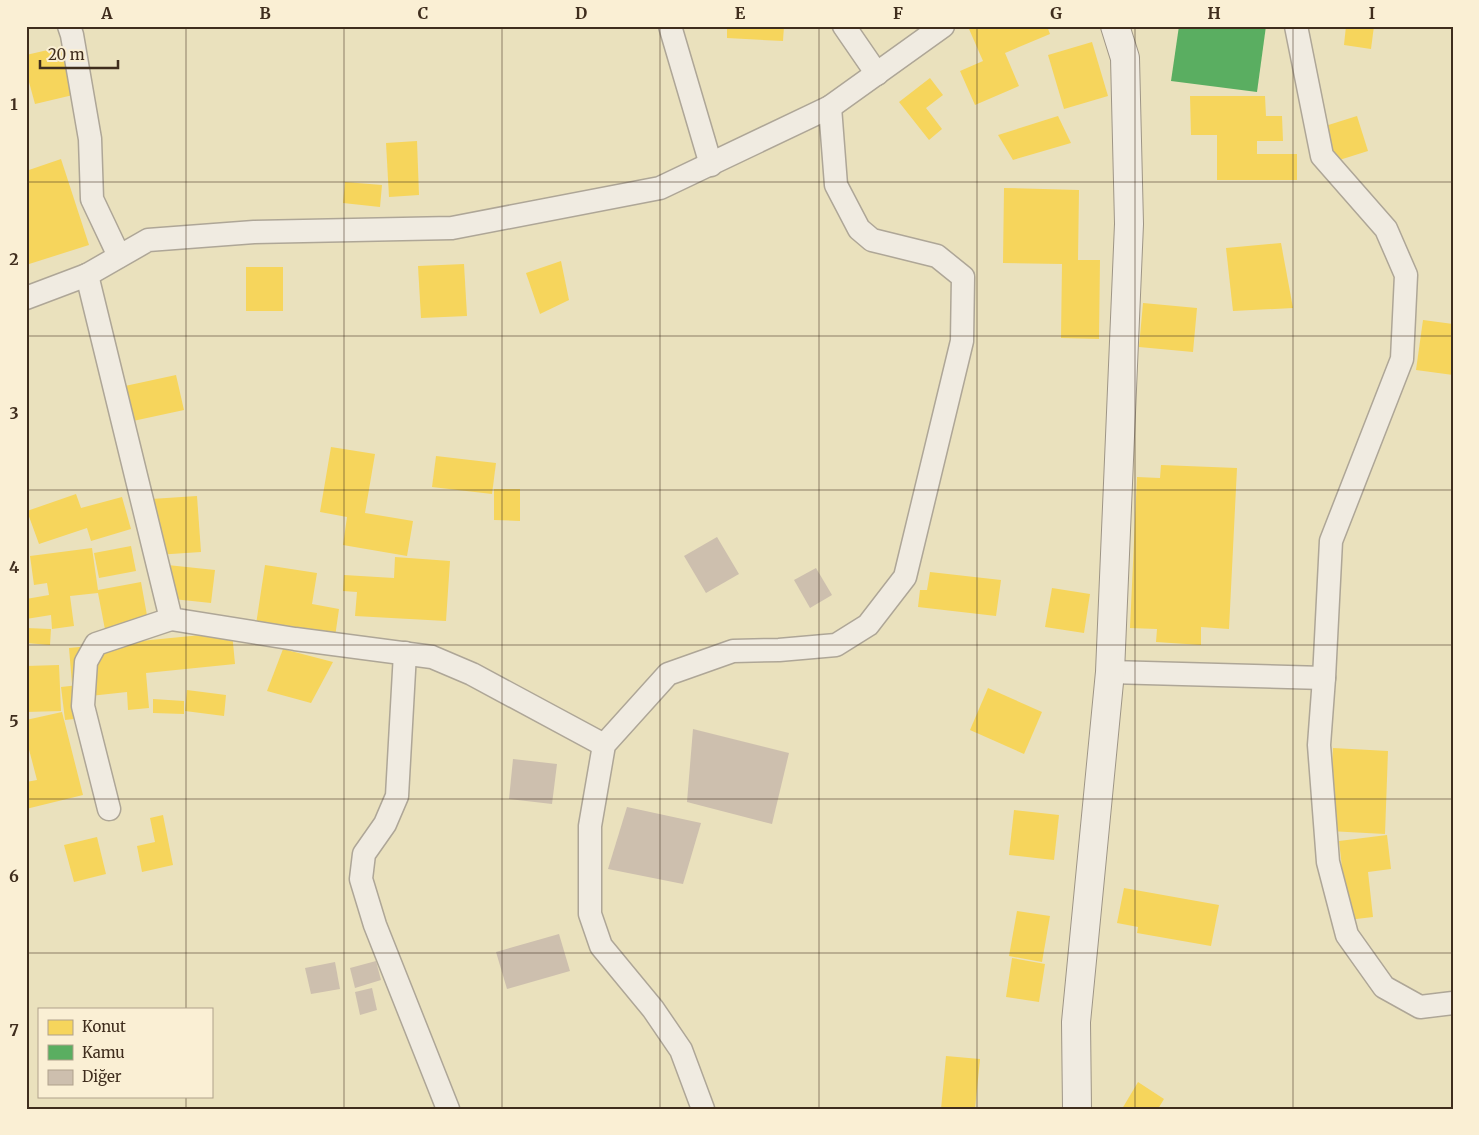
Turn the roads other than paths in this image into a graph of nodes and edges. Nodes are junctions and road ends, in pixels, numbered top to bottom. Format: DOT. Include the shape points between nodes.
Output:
graph roads {
  1 [pos="69,26"];
  2 [pos="670,26"];
  3 [pos="844,26"];
  4 [pos="943,26"];
  5 [pos="1115,26"];
  6 [pos="1296,26"];
  7 [pos="877,74"];
  8 [pos="830,107"];
  9 [pos="710,164"];
  10 [pos="119,256"];
  11 [pos="87,275"];
  12 [pos="26,298"];
  13 [pos="171,619"];
  14 [pos="405,653"];
  15 [pos="1110,672"];
  16 [pos="1324,678"];
  17 [pos="604,745"];
  18 [pos="109,809"];
  19 [pos="1453,1003"];
  20 [pos="448,1109"];
  21 [pos="703,1109"];
  22 [pos="1077,1109"];
  1 -- 10 [label="street" via="90,139 92,199"];
  2 -- 9 [label="street"];
  3 -- 7 [label="street"];
  4 -- 7 [label="street"];
  5 -- 15 [label="main road" via="1125,58 1129,224"];
  6 -- 16 [label="street" via="1322,156 1386,229 1406,275 1402,359 1331,541"];
  7 -- 8 [label="street"];
  8 -- 9 [label="street"];
  8 -- 17 [label="street" via="836,185 859,228 872,240 938,256 963,277 962,341 905,577 868,625 836,645 733,651 668,674"];
  9 -- 10 [label="street" via="660,188 452,228 254,232 148,240"];
  10 -- 11 [label="street"];
  11 -- 12 [label="street"];
  11 -- 13 [label="street"];
  13 -- 14 [label="street"];
  13 -- 18 [label="street" via="96,644 86,662 83,706"];
  14 -- 17 [label="street" via="432,656 472,674"];
  14 -- 20 [label="street" via="397,796 385,824 364,854 361,879 375,925"];
  15 -- 16 [label="street"];
  15 -- 22 [label="main road" via="1076,1022"];
  16 -- 19 [label="street" via="1320,745 1328,862 1347,935 1384,987 1420,1007"];
  17 -- 21 [label="street" via="590,826 590,914 601,946 653,1009 681,1050"];
}
